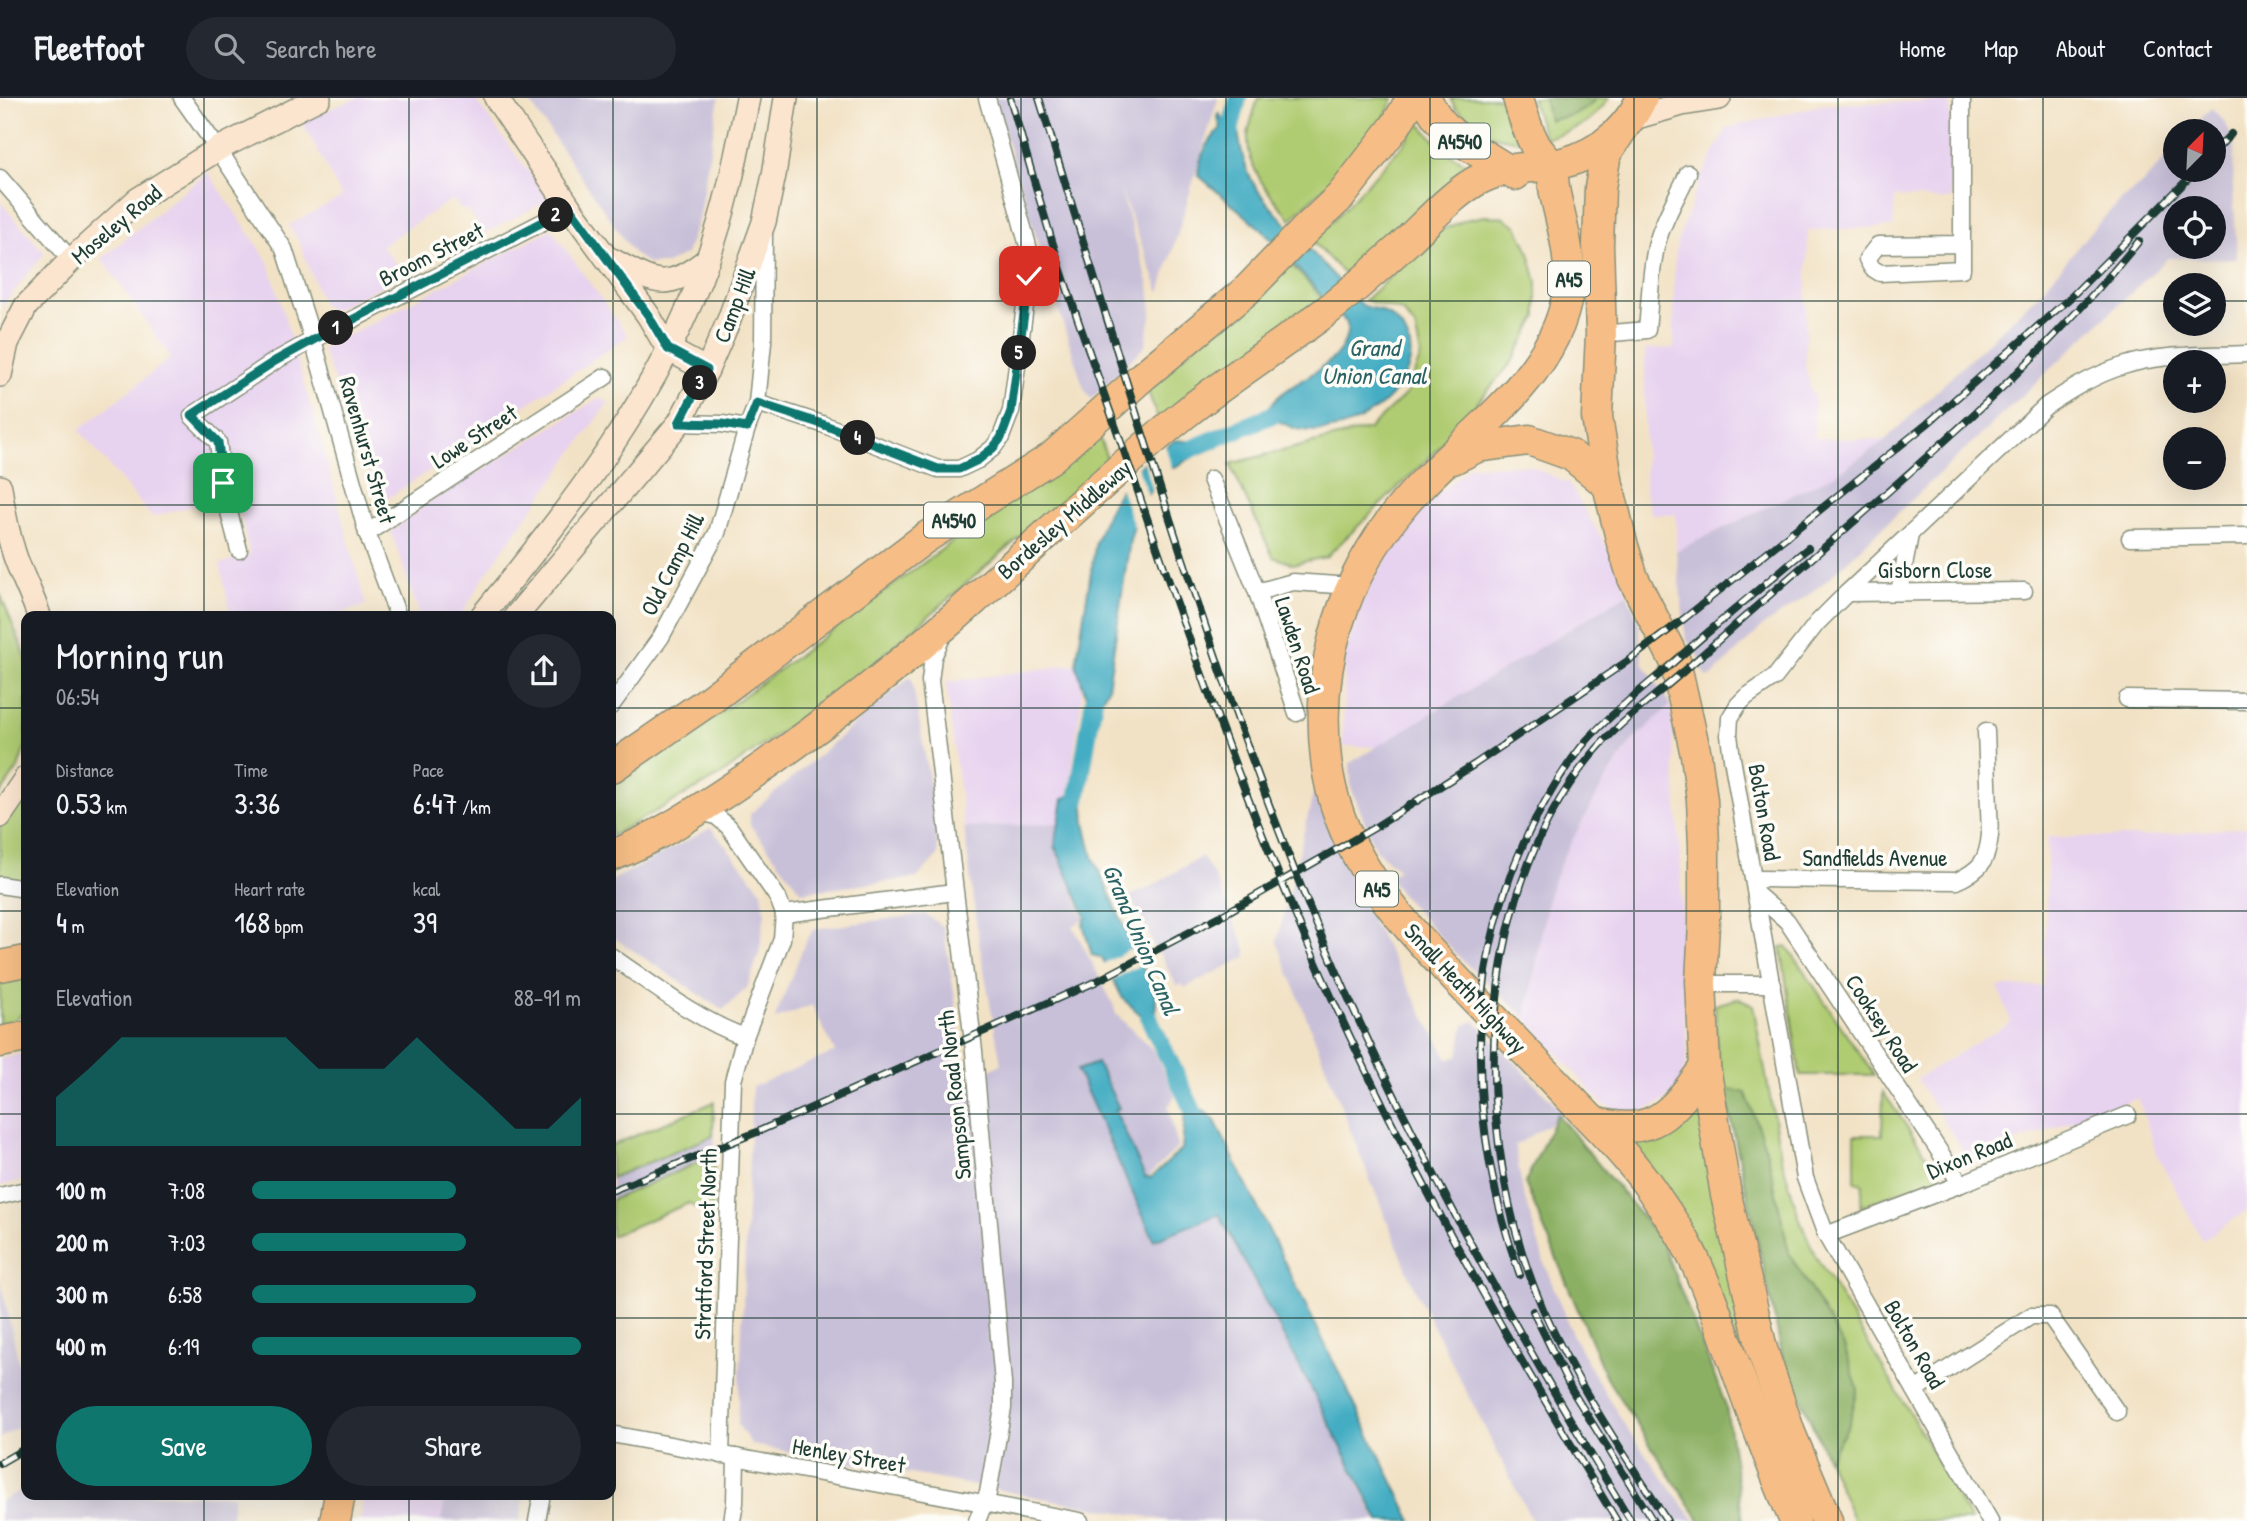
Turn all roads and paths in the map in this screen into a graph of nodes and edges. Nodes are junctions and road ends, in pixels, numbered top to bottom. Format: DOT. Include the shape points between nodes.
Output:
graph roads {
  1 [pos="183,98"];
  2 [pos="318,98"];
  3 [pos="496,98"];
  4 [pos="748,98"];
  5 [pos="786,98"];
  6 [pos="987,98"];
  7 [pos="1412,98"];
  8 [pos="1426,98"];
  9 [pos="1518,98"];
  10 [pos="1720,98"];
  11 [pos="1962,98"];
  12 [pos="1633,114"];
  13 [pos="218,149"];
  14 [pos="1550,165"];
  15 [pos="1507,169"];
  16 [pos="1688,173"];
  17 [pos="0,178"];
  18 [pos="1556,202"];
  19 [pos="570,208"];
  20 [pos="764,222"];
  21 [pos="1962,243"];
  22 [pos="606,257"];
  23 [pos="708,259"];
  24 [pos="71,260"];
  25 [pos="1601,334"];
  26 [pos="313,340"];
  27 [pos="668,349"];
  28 [pos="2247,354"];
  29 [pos="707,370"];
  30 [pos="0,375"];
  31 [pos="605,377"];
  32 [pos="757,403"];
  33 [pos="679,423"];
  34 [pos="747,428"];
  35 [pos="1443,464"];
  36 [pos="1211,479"];
  37 [pos="1608,485"];
  38 [pos="0,487"];
  39 [pos="367,533"];
  40 [pos="1910,535"];
  41 [pos="2247,536"];
  42 [pos="2130,538"];
  43 [pos="239,550"];
  44 [pos="1351,586"];
  45 [pos="2024,591"];
  46 [pos="1256,592"];
  47 [pos="1899,592"];
  48 [pos="1847,593"];
  49 [pos="37,611"];
  50 [pos="396,611"];
  51 [pos="486,611"];
  52 [pos="520,611"];
  53 [pos="957,614"];
  54 [pos="616,699"];
  55 [pos="2127,699"];
  56 [pos="2247,701"];
  57 [pos="1297,713"];
  58 [pos="1986,731"];
  59 [pos="616,765"];
  60 [pos="21,785"];
  61 [pos="698,811"];
  62 [pos="0,816"];
  63 [pos="616,854"];
  64 [pos="0,885"];
  65 [pos="1755,886"];
  66 [pos="21,887"];
  67 [pos="954,892"];
  68 [pos="784,914"];
  69 [pos="616,959"];
  70 [pos="21,962"];
  71 [pos="0,966"];
  72 [pos="1701,982"];
  73 [pos="1772,984"];
  74 [pos="21,1028"];
  75 [pos="746,1037"];
  76 [pos="21,1038"];
  77 [pos="0,1041"];
  78 [pos="1705,1067"];
  79 [pos="2128,1115"];
  80 [pos="1594,1122"];
  81 [pos="1961,1184"];
  82 [pos="21,1191"];
  83 [pos="0,1196"];
  84 [pos="1826,1235"];
  85 [pos="1915,1390"];
  86 [pos="2117,1412"];
  87 [pos="616,1435"];
  88 [pos="729,1456"];
  89 [pos="339,1500"];
  90 [pos="541,1500"];
  91 [pos="984,1503"];
  92 [pos="335,1521"];
  93 [pos="537,1521"];
  94 [pos="732,1521"];
  95 [pos="977,1521"];
  96 [pos="1080,1521"];
  97 [pos="1795,1521"];
  98 [pos="1827,1521"];
  99 [pos="1990,1521"];
  1 -- 13 [label="street, Ravenhurst Street"];
  2 -- 13 [label="main road, Moseley Road"];
  3 -- 19 [label="main road"];
  4 -- 23 [label="main road, Camp Hill"];
  5 -- 20 [label="main road, Camp Hill"];
  6 -- 32 [label="street" via="1028,246 1029,276 1011,411 1001,438 978,460 959,469 938,469"];
  7 -- 59 [label="highway, A4540" via="1341,196 1247,290 1051,458 925,538 710,701"];
  8 -- 15 [label="highway, A4540" via="1452,135"];
  9 -- 14 [label="highway, A45" via="1534,143"];
  10 -- 12 [label="main road"];
  11 -- 21 [label="street"];
  12 -- 14 [label="highway, A4540" via="1615,136 1592,153"];
  12 -- 25 [label="highway, A45" via="1606,153 1600,188"];
  13 -- 24 [label="main road, Moseley Road" via="137,200"];
  13 -- 26 [label="street, Ravenhurst Street" via="284,249"];
  14 -- 15 [label="highway, A4540"];
  14 -- 18 [label="highway, A45"];
  15 -- 18 [label="highway"];
  15 -- 53 [label="highway, Bordesley Middleway / A4540" via="1478,179 1354,289 1182,416"];
  16 -- 25 [label="street" via="1657,242 1647,330"];
  17 -- 24 [label="street"];
  18 -- 35 [label="highway, Small Heath Highway / A45" via="1569,276 1558,329 1546,353 1516,391"];
  19 -- 22 [label="main road"];
  19 -- 26 [label="street, Broom Street"];
  20 -- 29 [label="main road, Camp Hill"];
  20 -- 32 [label="street, Old Camp Hill" via="763,342"];
  21 -- 21 [label="street" via="1962,269 1880,273 1867,259 1878,245"];
  22 -- 23 [label="main road" via="647,279 664,281 691,272"];
  22 -- 27 [label="main road"];
  23 -- 27 [label="main road, Camp Hill"];
  24 -- 30 [label="main road, Moseley Road" via="26,306 7,343"];
  25 -- 37 [label="highway, A45" via="1597,418"];
  26 -- 39 [label="street, Ravenhurst Street"];
  26 -- 43 [label="street, Broom Street" via="192,415 218,442 225,497"];
  27 -- 29 [label="main road"];
  27 -- 51 [label="main road, Camp Hill" via="624,427 548,536"];
  28 -- 40 [label="street, Bolton Road" via="2141,362 2082,383 2046,406"];
  29 -- 33 [label="main road, Camp Hill"];
  31 -- 39 [label="street, Lowe Street"];
  32 -- 34 [label="street, Old Camp Hill"];
  33 -- 34 [label="street"];
  33 -- 52 [label="main road, Camp Hill"];
  34 -- 54 [label="street, Old Camp Hill" via="717,533 661,637"];
  35 -- 37 [label="highway" via="1477,447 1528,440 1570,455"];
  35 -- 44 [label="highway, Small Heath Highway / A45" via="1405,503"];
  36 -- 46 [label="street, Lawden Road"];
  37 -- 72 [label="highway, A45" via="1633,578 1675,661 1696,755 1704,846"];
  38 -- 49 [label="main road" via="14,555"];
  39 -- 50 [label="street, Ravenhurst Street"];
  40 -- 47 [label="street"];
  40 -- 48 [label="street, Bolton Road"];
  41 -- 42 [label="street"];
  44 -- 46 [label="street, Lawden Road" via="1293,582"];
  44 -- 80 [label="highway, Small Heath Highway / A45" via="1332,640 1323,719 1326,763 1354,852 1411,931"];
  45 -- 47 [label="street, Gisborn Close"];
  46 -- 57 [label="street, Lawden Road"];
  47 -- 48 [label="street, Gisborn Close"];
  48 -- 65 [label="street, Bolton Road" via="1775,677 1746,697 1730,718 1731,758"];
  53 -- 61 [label="highway, Bordesley Middleway / A4540" via="856,698"];
  53 -- 67 [label="street, Sampson Road North" via="939,642 930,681"];
  55 -- 56 [label="street"];
  58 -- 65 [label="street, Sandfields Avenue" via="1989,843 1983,864 1972,873 1957,881"];
  60 -- 62 [label="main road"];
  61 -- 63 [label="highway, Bordesley Middleway / A4540"];
  61 -- 68 [label="street" via="716,816 729,827"];
  64 -- 66 [label="street"];
  65 -- 73 [label="street, Bolton Road"];
  65 -- 81 [label="street, Cooksey Road" via="1787,921"];
  67 -- 68 [label="street"];
  67 -- 91 [label="street, Sampson Road North" via="974,1051 1003,1383 1003,1408"];
  68 -- 75 [label="street, Stratford Street North" via="782,939"];
  69 -- 75 [label="street" via="725,1030"];
  70 -- 71 [label="highway"];
  72 -- 73 [label="street"];
  72 -- 78 [label="highway, A45"];
  73 -- 84 [label="street, Bolton Road" via="1805,1178"];
  74 -- 77 [label="street"];
  75 -- 88 [label="street, Stratford Street North" via="733,1081"];
  76 -- 77 [label="highway"];
  78 -- 80 [label="highway" via="1686,1094 1656,1122 1635,1128"];
  78 -- 98 [label="highway, A45" via="1726,1195 1762,1349 1790,1433"];
  79 -- 81 [label="street, Dixon Road"];
  80 -- 97 [label="highway, Small Heath Highway / A45" via="1650,1187 1688,1246"];
  81 -- 84 [label="street, Dixon Road"];
  82 -- 83 [label="street"];
  84 -- 85 [label="street, Bolton Road"];
  85 -- 86 [label="street" via="2031,1316 2050,1316"];
  85 -- 99 [label="street, Bolton Road"];
  87 -- 88 [label="street, Henley Street"];
  88 -- 91 [label="street, Henley Street"];
  88 -- 94 [label="street, Stratford Street North"];
  89 -- 92 [label="highway"];
  90 -- 93 [label="street"];
  91 -- 95 [label="street, Sampson Road North"];
  91 -- 96 [label="street, Henley Street"];
}
